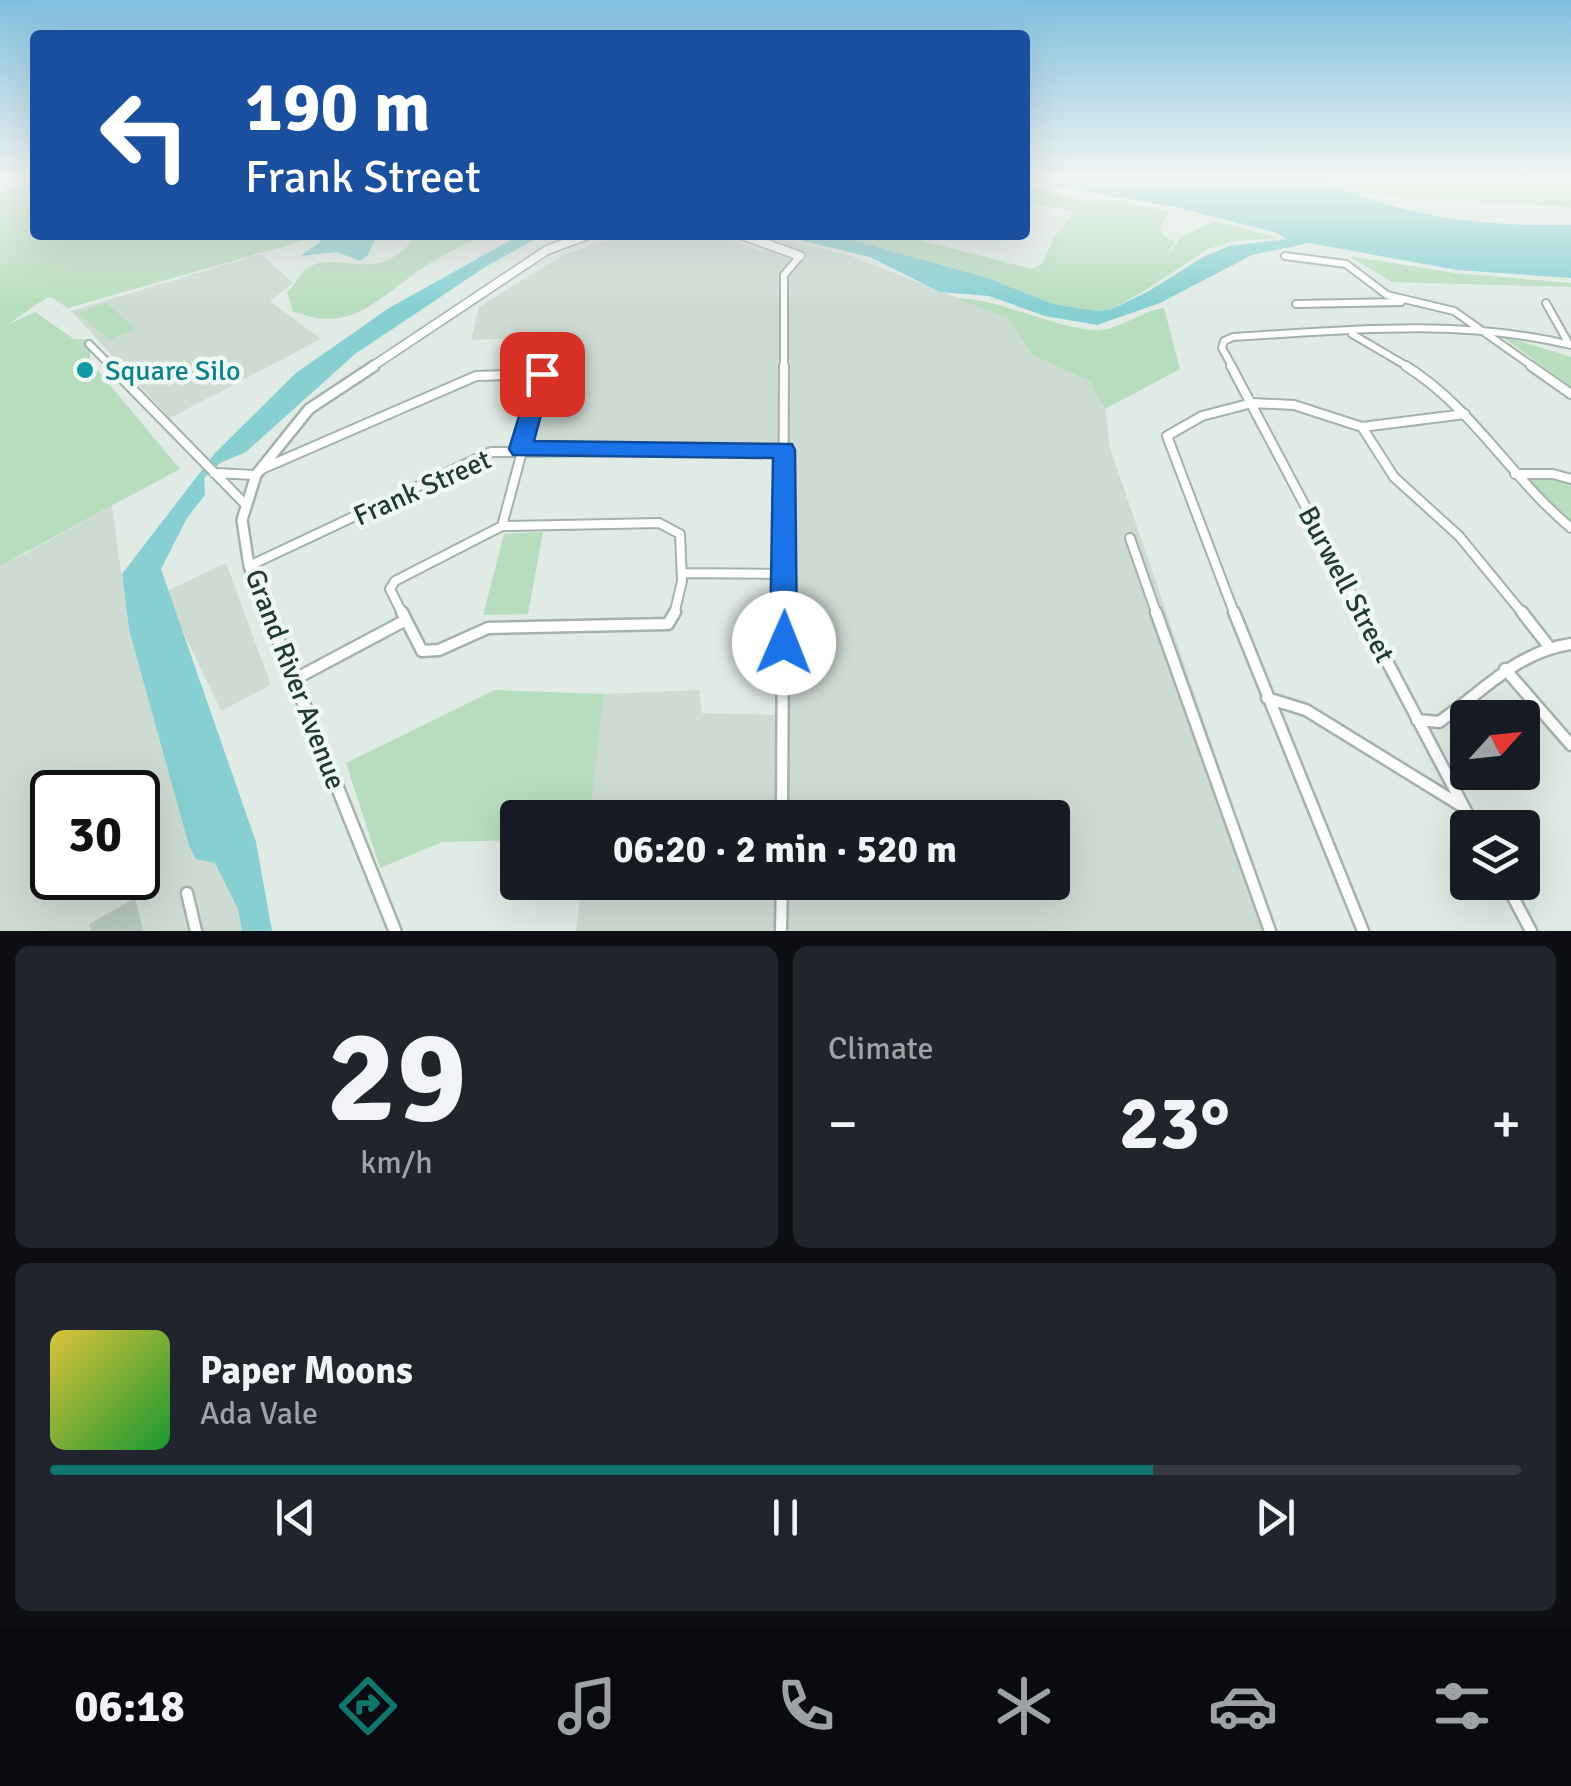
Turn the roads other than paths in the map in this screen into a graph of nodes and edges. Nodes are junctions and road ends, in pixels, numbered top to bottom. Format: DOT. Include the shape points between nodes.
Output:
graph roads {
  1 [pos="574,240"];
  2 [pos="756,240"];
  3 [pos="800,256"];
  4 [pos="1285,256"];
  5 [pos="1408,302"];
  6 [pos="1546,302"];
  7 [pos="1296,304"];
  8 [pos="1479,328"];
  9 [pos="1348,332"];
  10 [pos="551,342"];
  11 [pos="89,344"];
  12 [pos="1570,344"];
  13 [pos="542,374"];
  14 [pos="1571,394"];
  15 [pos="1252,404"];
  16 [pos="1466,414"];
  17 [pos="1362,427"];
  18 [pos="520,449"];
  19 [pos="784,450"];
  20 [pos="259,472"];
  21 [pos="214,474"];
  22 [pos="1516,474"];
  23 [pos="1571,479"];
  24 [pos="244,504"];
  25 [pos="502,526"];
  26 [pos="1571,528"];
  27 [pos="1130,538"];
  28 [pos="250,566"];
  29 [pos="682,573"];
  30 [pos="784,574"];
  31 [pos="404,620"];
  32 [pos="1547,644"];
  33 [pos="1571,644"];
  34 [pos="1506,669"];
  35 [pos="295,678"];
  36 [pos="1266,698"];
  37 [pos="1418,720"];
  38 [pos="1571,745"];
  39 [pos="782,800"];
  40 [pos="1464,807"];
  41 [pos="1466,810"];
  42 [pos="187,894"];
  43 [pos="782,900"];
  44 [pos="1515,900"];
  45 [pos="196,931"];
  46 [pos="395,931"];
  47 [pos="781,931"];
  48 [pos="1270,931"];
  49 [pos="1363,931"];
  50 [pos="1531,931"];
  1 -- 20 [label="street, Grand River Avenue" via="547,250 309,409"];
  2 -- 3 [label="street"];
  3 -- 19 [label="street" via="784,275"];
  4 -- 5 [label="street" via="1346,264 1387,295"];
  5 -- 7 [label="street"];
  5 -- 8 [label="street" via="1454,311"];
  6 -- 12 [label="street"];
  8 -- 9 [label="street"];
  8 -- 12 [label="street"];
  8 -- 14 [label="street"];
  9 -- 15 [label="street, Burwell Street" via="1224,341"];
  9 -- 16 [label="street" via="1427,378"];
  10 -- 13 [label="street"];
  11 -- 21 [label="street"];
  13 -- 18 [label="street"];
  13 -- 20 [label="street" via="476,376"];
  15 -- 17 [label="street" via="1294,405"];
  15 -- 36 [label="street" via="1202,416 1166,438"];
  15 -- 37 [label="street, Burwell Street"];
  16 -- 17 [label="street"];
  16 -- 22 [label="street"];
  17 -- 32 [label="street" via="1400,488 1456,532"];
  18 -- 19 [label="street, Frank Street"];
  18 -- 25 [label="street"];
  18 -- 28 [label="street, Frank Street" via="491,452"];
  19 -- 30 [label="street"];
  20 -- 21 [label="street"];
  20 -- 24 [label="street, Grand River Avenue"];
  21 -- 24 [label="street"];
  22 -- 23 [label="street"];
  22 -- 26 [label="street"];
  24 -- 28 [label="street, Grand River Avenue"];
  25 -- 29 [label="street" via="659,523 680,534"];
  25 -- 31 [label="street" via="395,581 390,589"];
  27 -- 48 [label="street"];
  28 -- 35 [label="street, Grand River Avenue"];
  29 -- 30 [label="street"];
  29 -- 31 [label="street" via="677,613 668,624 488,628 422,651"];
  30 -- 39 [label="street"];
  31 -- 35 [label="street"];
  32 -- 33 [label="street"];
  32 -- 34 [label="street"];
  34 -- 37 [label="street" via="1439,722"];
  34 -- 38 [label="street"];
  35 -- 46 [label="street, Grand River Avenue"];
  36 -- 40 [label="street" via="1306,710"];
  36 -- 49 [label="street"];
  37 -- 40 [label="street, Burwell Street"];
  40 -- 41 [label="street, Burwell Street"];
  42 -- 45 [label="street"];
  43 -- 47 [label="street"];
  44 -- 50 [label="street"];
}
